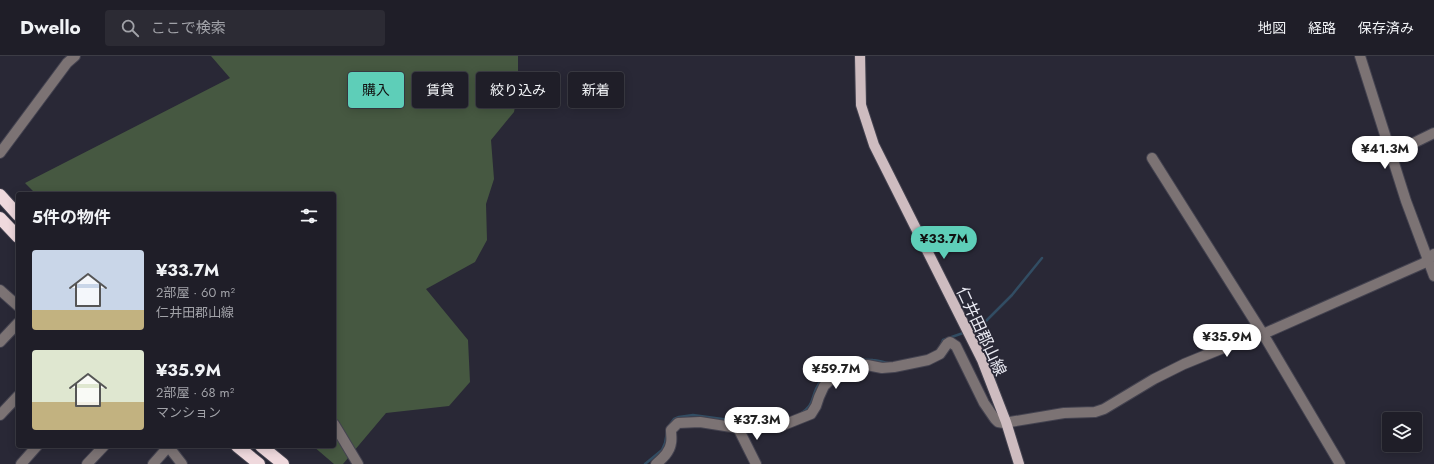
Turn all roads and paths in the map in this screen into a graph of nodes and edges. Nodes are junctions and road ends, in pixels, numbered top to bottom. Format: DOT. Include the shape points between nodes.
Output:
graph roads {
  1 [pos="75,56"];
  2 [pos="860,56"];
  3 [pos="1360,56"];
  4 [pos="1434,133"];
  5 [pos="0,153"];
  6 [pos="1391,154"];
  7 [pos="1152,158"];
  8 [pos="0,195"];
  9 [pos="16,213"];
  10 [pos="0,218"];
  11 [pos="16,235"];
  12 [pos="1431,257"];
  13 [pos="1434,276"];
  14 [pos="0,290"];
  15 [pos="16,304"];
  16 [pos="16,325"];
  17 [pos="1262,334"];
  18 [pos="0,342"];
  19 [pos="16,398"];
  20 [pos="0,415"];
  21 [pos="1006,422"];
  22 [pos="336,427"];
  23 [pos="738,428"];
  24 [pos="35,448"];
  25 [pos="102,448"];
  26 [pos="166,448"];
  27 [pos="170,448"];
  28 [pos="240,448"];
  29 [pos="263,448"];
  30 [pos="21,464"];
  31 [pos="87,464"];
  32 [pos="153,464"];
  33 [pos="182,464"];
  34 [pos="259,464"];
  35 [pos="283,464"];
  36 [pos="358,464"];
  37 [pos="656,464"];
  38 [pos="756,464"];
  39 [pos="1019,464"];
  40 [pos="1340,464"];
  1 -- 5 [label="street" via="67,63"];
  2 -- 21 [label="main road, 仁井田郡山線" via="861,105 874,145 982,360"];
  3 -- 6 [label="street"];
  4 -- 6 [label="street"];
  6 -- 12 [label="street"];
  7 -- 17 [label="street"];
  8 -- 9 [label="highway"];
  10 -- 11 [label="highway"];
  12 -- 13 [label="street"];
  12 -- 17 [label="street"];
  14 -- 15 [label="street"];
  16 -- 18 [label="street"];
  17 -- 21 [label="street" via="1184,364 1104,409"];
  17 -- 40 [label="street"];
  19 -- 20 [label="street"];
  21 -- 23 [label="street" via="998,422 992,415 956,346 950,342 940,354 928,360 894,367 867,365 848,368 824,386 814,410 806,417 777,427"];
  21 -- 39 [label="main road, 仁井田郡山線"];
  22 -- 36 [label="street"];
  23 -- 37 [label="street" via="700,422 678,423 671,430 669,449"];
  23 -- 38 [label="street"];
  24 -- 30 [label="street"];
  25 -- 31 [label="street"];
  26 -- 32 [label="street"];
  27 -- 33 [label="street"];
  28 -- 34 [label="highway"];
  29 -- 35 [label="highway"];
}
